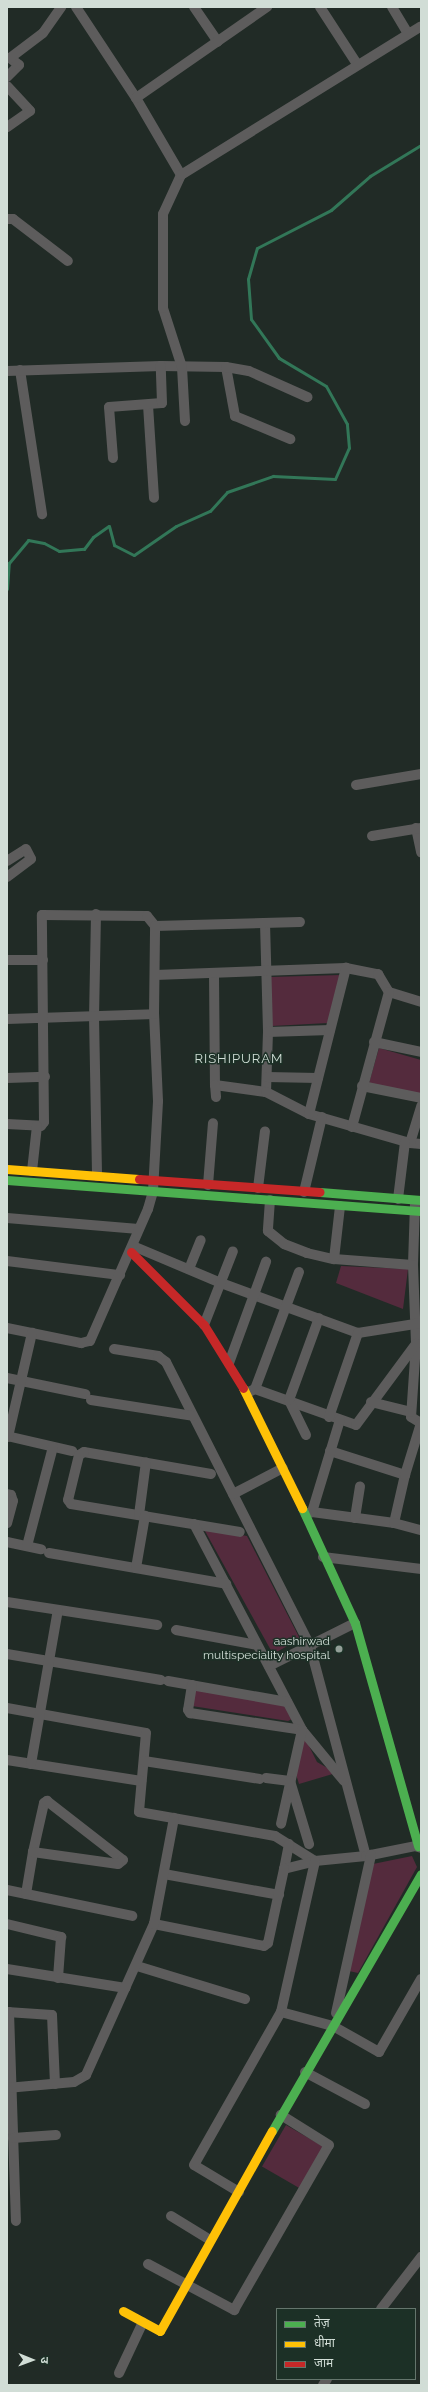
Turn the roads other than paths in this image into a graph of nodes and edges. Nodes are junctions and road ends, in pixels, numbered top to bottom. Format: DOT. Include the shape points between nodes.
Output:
graph roads {
  1 [pos="61,7"];
  2 [pos="76,7"];
  3 [pos="194,7"];
  4 [pos="267,7"];
  5 [pos="320,7"];
  6 [pos="392,7"];
  7 [pos="421,26"];
  8 [pos="408,34"];
  9 [pos="218,42"];
  10 [pos="358,64"];
  11 [pos="7,77"];
  12 [pos="7,86"];
  13 [pos="136,98"];
  14 [pos="7,127"];
  15 [pos="181,175"];
  16 [pos="7,219"];
  17 [pos="68,261"];
  18 [pos="161,366"];
  19 [pos="182,367"];
  20 [pos="226,367"];
  21 [pos="20,370"];
  22 [pos="7,371"];
  23 [pos="307,397"];
  24 [pos="148,405"];
  25 [pos="185,421"];
  26 [pos="290,440"];
  27 [pos="113,458"];
  28 [pos="154,498"];
  29 [pos="42,514"];
  30 [pos="421,774"];
  31 [pos="356,785"];
  32 [pos="419,828"];
  33 [pos="372,836"];
  34 [pos="421,852"];
  35 [pos="7,861"];
  36 [pos="7,877"];
  37 [pos="96,914"];
  38 [pos="265,922"];
  39 [pos="300,922"];
  40 [pos="156,926"];
  41 [pos="7,960"];
  42 [pos="43,960"];
  43 [pos="346,968"];
  44 [pos="267,972"];
  45 [pos="214,974"];
  46 [pos="155,975"];
  47 [pos="389,992"];
  48 [pos="421,1002"];
  49 [pos="154,1014"];
  50 [pos="94,1017"];
  51 [pos="7,1019"];
  52 [pos="43,1019"];
  53 [pos="330,1030"];
  54 [pos="268,1032"];
  55 [pos="374,1042"];
  56 [pos="421,1052"];
  57 [pos="45,1077"];
  58 [pos="267,1077"];
  59 [pos="7,1078"];
  60 [pos="318,1078"];
  61 [pos="215,1085"];
  62 [pos="362,1086"];
  63 [pos="266,1092"];
  64 [pos="216,1097"];
  65 [pos="421,1098"];
  66 [pos="421,1106"];
  67 [pos="309,1114"];
  68 [pos="322,1117"];
  69 [pos="213,1123"];
  70 [pos="7,1124"];
  71 [pos="36,1126"];
  72 [pos="352,1127"];
  73 [pos="265,1131"];
  74 [pos="407,1142"];
  75 [pos="421,1144"];
  76 [pos="7,1169"];
  77 [pos="32,1171"];
  78 [pos="97,1176"];
  79 [pos="7,1180"];
  80 [pos="154,1180"];
  81 [pos="208,1184"];
  82 [pos="258,1188"];
  83 [pos="153,1191"];
  84 [pos="304,1192"];
  85 [pos="398,1199"];
  86 [pos="270,1200"];
  87 [pos="418,1200"];
  88 [pos="340,1206"];
  89 [pos="417,1211"];
  90 [pos="7,1218"];
  91 [pos="139,1229"];
  92 [pos="200,1240"];
  93 [pos="132,1249"];
  94 [pos="233,1251"];
  95 [pos="334,1260"];
  96 [pos="7,1261"];
  97 [pos="266,1262"];
  98 [pos="413,1265"];
  99 [pos="189,1269"];
  100 [pos="299,1272"];
  101 [pos="120,1274"];
  102 [pos="221,1283"];
  103 [pos="254,1295"];
  104 [pos="285,1307"];
  105 [pos="318,1318"];
  106 [pos="417,1324"];
  107 [pos="204,1325"];
  108 [pos="7,1328"];
  109 [pos="358,1332"];
  110 [pos="32,1333"];
  111 [pos="416,1344"];
  112 [pos="114,1349"];
  113 [pos="229,1363"];
  114 [pos="7,1378"];
  115 [pos="21,1381"];
  116 [pos="251,1391"];
  117 [pos="289,1400"];
  118 [pos="371,1402"];
  119 [pos="411,1412"];
  120 [pos="193,1416"];
  121 [pos="329,1417"];
  122 [pos="340,1420"];
  123 [pos="421,1423"];
  124 [pos="306,1435"];
  125 [pos="7,1436"];
  126 [pos="53,1447"];
  127 [pos="72,1451"];
  128 [pos="330,1451"];
  129 [pos="146,1462"];
  130 [pos="283,1468"];
  131 [pos="211,1474"];
  132 [pos="405,1475"];
  133 [pos="360,1486"];
  134 [pos="7,1494"];
  135 [pos="233,1494"];
  136 [pos="308,1513"];
  137 [pos="142,1515"];
  138 [pos="355,1518"];
  139 [pos="7,1523"];
  140 [pos="394,1523"];
  141 [pos="194,1524"];
  142 [pos="421,1530"];
  143 [pos="240,1532"];
  144 [pos="7,1542"];
  145 [pos="27,1546"];
  146 [pos="323,1557"];
  147 [pos="136,1568"];
  148 [pos="421,1569"];
  149 [pos="226,1584"];
  150 [pos="7,1602"];
  151 [pos="58,1610"];
  152 [pos="356,1623"];
  153 [pos="157,1625"];
  154 [pos="176,1630"];
  155 [pos="258,1645"];
  156 [pos="310,1646"];
  157 [pos="7,1654"];
  158 [pos="49,1661"];
  159 [pos="269,1666"];
  160 [pos="192,1686"];
  161 [pos="288,1702"];
  162 [pos="7,1708"];
  163 [pos="40,1714"];
  164 [pos="302,1730"];
  165 [pos="7,1760"];
  166 [pos="144,1761"];
  167 [pos="31,1764"];
  168 [pos="141,1781"];
  169 [pos="290,1782"];
  170 [pos="345,1783"];
  171 [pos="174,1818"];
  172 [pos="280,1824"];
  173 [pos="289,1844"];
  174 [pos="309,1844"];
  175 [pos="420,1847"];
  176 [pos="33,1852"];
  177 [pos="368,1856"];
  178 [pos="315,1861"];
  179 [pos="284,1869"];
  180 [pos="164,1874"];
  181 [pos="421,1874"];
  182 [pos="7,1890"];
  183 [pos="26,1894"];
  184 [pos="279,1895"];
  185 [pos="132,1916"];
  186 [pos="7,1924"];
  187 [pos="154,1924"];
  188 [pos="137,1966"];
  189 [pos="7,1969"];
  190 [pos="58,1978"];
  191 [pos="421,1979"];
  192 [pos="126,1988"];
  193 [pos="245,1999"];
  194 [pos="8,2012"];
  195 [pos="281,2012"];
  196 [pos="333,2026"];
  197 [pos="305,2072"];
  198 [pos="55,2084"];
  199 [pos="9,2088"];
  200 [pos="365,2104"];
  201 [pos="281,2115"];
  202 [pos="56,2135"];
  203 [pos="13,2138"];
  204 [pos="239,2192"];
  205 [pos="171,2216"];
  206 [pos="16,2221"];
  207 [pos="210,2240"];
  208 [pos="421,2257"];
  209 [pos="148,2264"];
  210 [pos="186,2285"];
  211 [pos="382,2308"];
  212 [pos="123,2311"];
  213 [pos="143,2322"];
  214 [pos="119,2373"];
  1 -- 11 [label="street" via="43,33 10,58 19,65"];
  2 -- 13 [label="street"];
  3 -- 9 [label="street"];
  4 -- 9 [label="street"];
  5 -- 10 [label="street"];
  6 -- 8 [label="street"];
  7 -- 8 [label="street"];
  8 -- 10 [label="street"];
  9 -- 13 [label="street"];
  10 -- 15 [label="street"];
  12 -- 14 [label="street" via="30,111"];
  13 -- 15 [label="street"];
  15 -- 19 [label="street" via="163,214 163,308"];
  16 -- 17 [label="street" via="12,219"];
  18 -- 19 [label="street"];
  18 -- 21 [label="street"];
  18 -- 24 [label="street" via="163,401 162,404"];
  19 -- 20 [label="street"];
  19 -- 25 [label="street"];
  20 -- 23 [label="street" via="249,371"];
  20 -- 26 [label="street" via="235,416"];
  21 -- 22 [label="street"];
  21 -- 29 [label="street"];
  24 -- 27 [label="street" via="109,407"];
  24 -- 28 [label="street"];
  30 -- 31 [label="street"];
  32 -- 33 [label="street"];
  32 -- 34 [label="street"];
  35 -- 36 [label="street" via="26,849 31,859"];
  37 -- 40 [label="street" via="147,916"];
  37 -- 42 [label="street" via="42,915"];
  37 -- 50 [label="street"];
  38 -- 39 [label="street"];
  38 -- 40 [label="street"];
  38 -- 44 [label="street"];
  40 -- 46 [label="street"];
  41 -- 42 [label="street"];
  42 -- 52 [label="street"];
  43 -- 44 [label="street"];
  43 -- 47 [label="street" via="378,974"];
  43 -- 53 [label="street"];
  44 -- 45 [label="street"];
  44 -- 54 [label="street"];
  45 -- 46 [label="street"];
  45 -- 61 [label="street"];
  46 -- 49 [label="street"];
  47 -- 48 [label="street"];
  47 -- 55 [label="street"];
  49 -- 50 [label="street"];
  49 -- 80 [label="street" via="158,1101"];
  50 -- 52 [label="street"];
  50 -- 78 [label="street"];
  51 -- 52 [label="street"];
  52 -- 57 [label="street"];
  53 -- 54 [label="street"];
  53 -- 60 [label="street"];
  54 -- 58 [label="street"];
  55 -- 56 [label="street"];
  55 -- 62 [label="street"];
  57 -- 59 [label="street"];
  57 -- 71 [label="street" via="44,1122 41,1126"];
  58 -- 60 [label="street"];
  58 -- 63 [label="street"];
  60 -- 67 [label="street"];
  61 -- 63 [label="street"];
  61 -- 64 [label="street"];
  62 -- 65 [label="street"];
  62 -- 72 [label="street"];
  63 -- 67 [label="street"];
  66 -- 74 [label="street"];
  67 -- 68 [label="street"];
  68 -- 72 [label="street"];
  68 -- 84 [label="street"];
  69 -- 81 [label="street"];
  70 -- 71 [label="street"];
  71 -- 77 [label="street"];
  72 -- 74 [label="street"];
  73 -- 82 [label="street"];
  74 -- 75 [label="street"];
  74 -- 85 [label="street"];
  76 -- 77 [label="street"];
  77 -- 78 [label="street"];
  78 -- 80 [label="street"];
  79 -- 83 [label="street"];
  80 -- 81 [label="street"];
  80 -- 83 [label="street"];
  81 -- 82 [label="street"];
  82 -- 84 [label="street"];
  83 -- 86 [label="street"];
  83 -- 91 [label="street"];
  84 -- 85 [label="street"];
  85 -- 87 [label="street"];
  86 -- 88 [label="street"];
  86 -- 95 [label="street" via="268,1227 276,1238 307,1253"];
  87 -- 89 [label="street"];
  88 -- 89 [label="street"];
  88 -- 95 [label="street"];
  89 -- 98 [label="street"];
  90 -- 91 [label="street"];
  91 -- 93 [label="street"];
  92 -- 99 [label="street"];
  93 -- 99 [label="street"];
  93 -- 101 [label="street"];
  93 -- 107 [label="street"];
  94 -- 102 [label="street"];
  95 -- 98 [label="street"];
  96 -- 101 [label="street"];
  97 -- 103 [label="street"];
  98 -- 106 [label="street"];
  99 -- 102 [label="street"];
  100 -- 104 [label="street"];
  101 -- 110 [label="street" via="90,1341 81,1343"];
  102 -- 103 [label="street"];
  102 -- 107 [label="street"];
  103 -- 104 [label="street"];
  103 -- 113 [label="street"];
  104 -- 105 [label="street"];
  104 -- 116 [label="street"];
  105 -- 109 [label="street"];
  105 -- 117 [label="street"];
  106 -- 109 [label="street"];
  106 -- 111 [label="street"];
  107 -- 113 [label="street"];
  108 -- 110 [label="street"];
  109 -- 121 [label="street"];
  110 -- 115 [label="street"];
  111 -- 118 [label="street"];
  111 -- 119 [label="street"];
  112 -- 120 [label="street" via="162,1358"];
  113 -- 116 [label="street"];
  114 -- 115 [label="street"];
  115 -- 120 [label="street" via="88,1397"];
  115 -- 125 [label="street"];
  116 -- 117 [label="street"];
  116 -- 130 [label="street"];
  117 -- 121 [label="street"];
  117 -- 124 [label="street"];
  118 -- 119 [label="street"];
  118 -- 122 [label="street" via="356,1425"];
  119 -- 123 [label="street" via="412,1417"];
  120 -- 135 [label="street"];
  121 -- 122 [label="street"];
  122 -- 128 [label="street"];
  123 -- 132 [label="street"];
  125 -- 126 [label="street"];
  126 -- 127 [label="street"];
  126 -- 145 [label="street"];
  128 -- 132 [label="street"];
  128 -- 136 [label="street"];
  129 -- 131 [label="street"];
  129 -- 137 [label="street"];
  129 -- 137 [label="street" via="81,1453 68,1500 71,1504"];
  130 -- 135 [label="street"];
  130 -- 136 [label="street"];
  132 -- 140 [label="street"];
  133 -- 138 [label="street"];
  134 -- 139 [label="street" via="11,1495 13,1501"];
  135 -- 156 [label="street"];
  136 -- 138 [label="street"];
  136 -- 146 [label="street"];
  137 -- 141 [label="street"];
  137 -- 147 [label="street"];
  138 -- 140 [label="street"];
  140 -- 142 [label="street"];
  141 -- 143 [label="street"];
  141 -- 149 [label="street"];
  144 -- 145 [label="street"];
  145 -- 147 [label="street"];
  146 -- 148 [label="street"];
  146 -- 152 [label="street"];
  147 -- 149 [label="street"];
  149 -- 155 [label="street"];
  150 -- 151 [label="street"];
  151 -- 153 [label="street"];
  151 -- 158 [label="street"];
  152 -- 156 [label="street"];
  152 -- 175 [label="street"];
  154 -- 155 [label="street"];
  155 -- 159 [label="street"];
  156 -- 159 [label="street"];
  156 -- 170 [label="street"];
  157 -- 158 [label="street"];
  158 -- 160 [label="street"];
  158 -- 163 [label="street"];
  159 -- 161 [label="street"];
  160 -- 161 [label="street"];
  160 -- 164 [label="street" via="188,1710 190,1713"];
  161 -- 164 [label="street"];
  162 -- 163 [label="street"];
  163 -- 166 [label="street" via="144,1732 148,1739"];
  163 -- 167 [label="street"];
  164 -- 169 [label="street"];
  164 -- 170 [label="street"];
  165 -- 167 [label="street"];
  166 -- 168 [label="street"];
  166 -- 169 [label="street"];
  167 -- 168 [label="street"];
  168 -- 171 [label="street" via="139,1812"];
  169 -- 172 [label="street"];
  169 -- 174 [label="street"];
  170 -- 177 [label="street"];
  171 -- 173 [label="street" via="275,1836"];
  171 -- 180 [label="street"];
  173 -- 178 [label="street"];
  173 -- 179 [label="street"];
  175 -- 177 [label="street"];
  176 -- 176 [label="street" via="118,1864 123,1860 47,1801 44,1803"];
  176 -- 183 [label="street"];
  177 -- 178 [label="street"];
  177 -- 196 [label="street"];
  178 -- 179 [label="street"];
  178 -- 195 [label="street"];
  179 -- 184 [label="street"];
  180 -- 184 [label="street"];
  180 -- 187 [label="street"];
  181 -- 196 [label="street"];
  182 -- 183 [label="street"];
  183 -- 185 [label="street"];
  184 -- 187 [label="street" via="268,1943 264,1946"];
  186 -- 190 [label="street" via="61,1937"];
  187 -- 188 [label="street"];
  188 -- 192 [label="street"];
  188 -- 193 [label="street"];
  189 -- 190 [label="street"];
  190 -- 192 [label="street"];
  191 -- 196 [label="street" via="379,2052"];
  192 -- 198 [label="street" via="86,2075 74,2082"];
  194 -- 198 [label="street" via="52,2015"];
  194 -- 199 [label="street"];
  195 -- 196 [label="street"];
  195 -- 204 [label="street" via="194,2165"];
  196 -- 197 [label="street"];
  197 -- 200 [label="street"];
  197 -- 201 [label="street"];
  198 -- 199 [label="street"];
  199 -- 203 [label="street"];
  201 -- 204 [label="street"];
  201 -- 210 [label="street" via="329,2145 234,2310"];
  202 -- 203 [label="street"];
  203 -- 206 [label="street"];
  204 -- 207 [label="street"];
  205 -- 207 [label="street"];
  207 -- 210 [label="street"];
  208 -- 211 [label="street"];
  209 -- 210 [label="street"];
  210 -- 213 [label="street" via="160,2331"];
  212 -- 213 [label="street"];
  213 -- 214 [label="street"];
}
